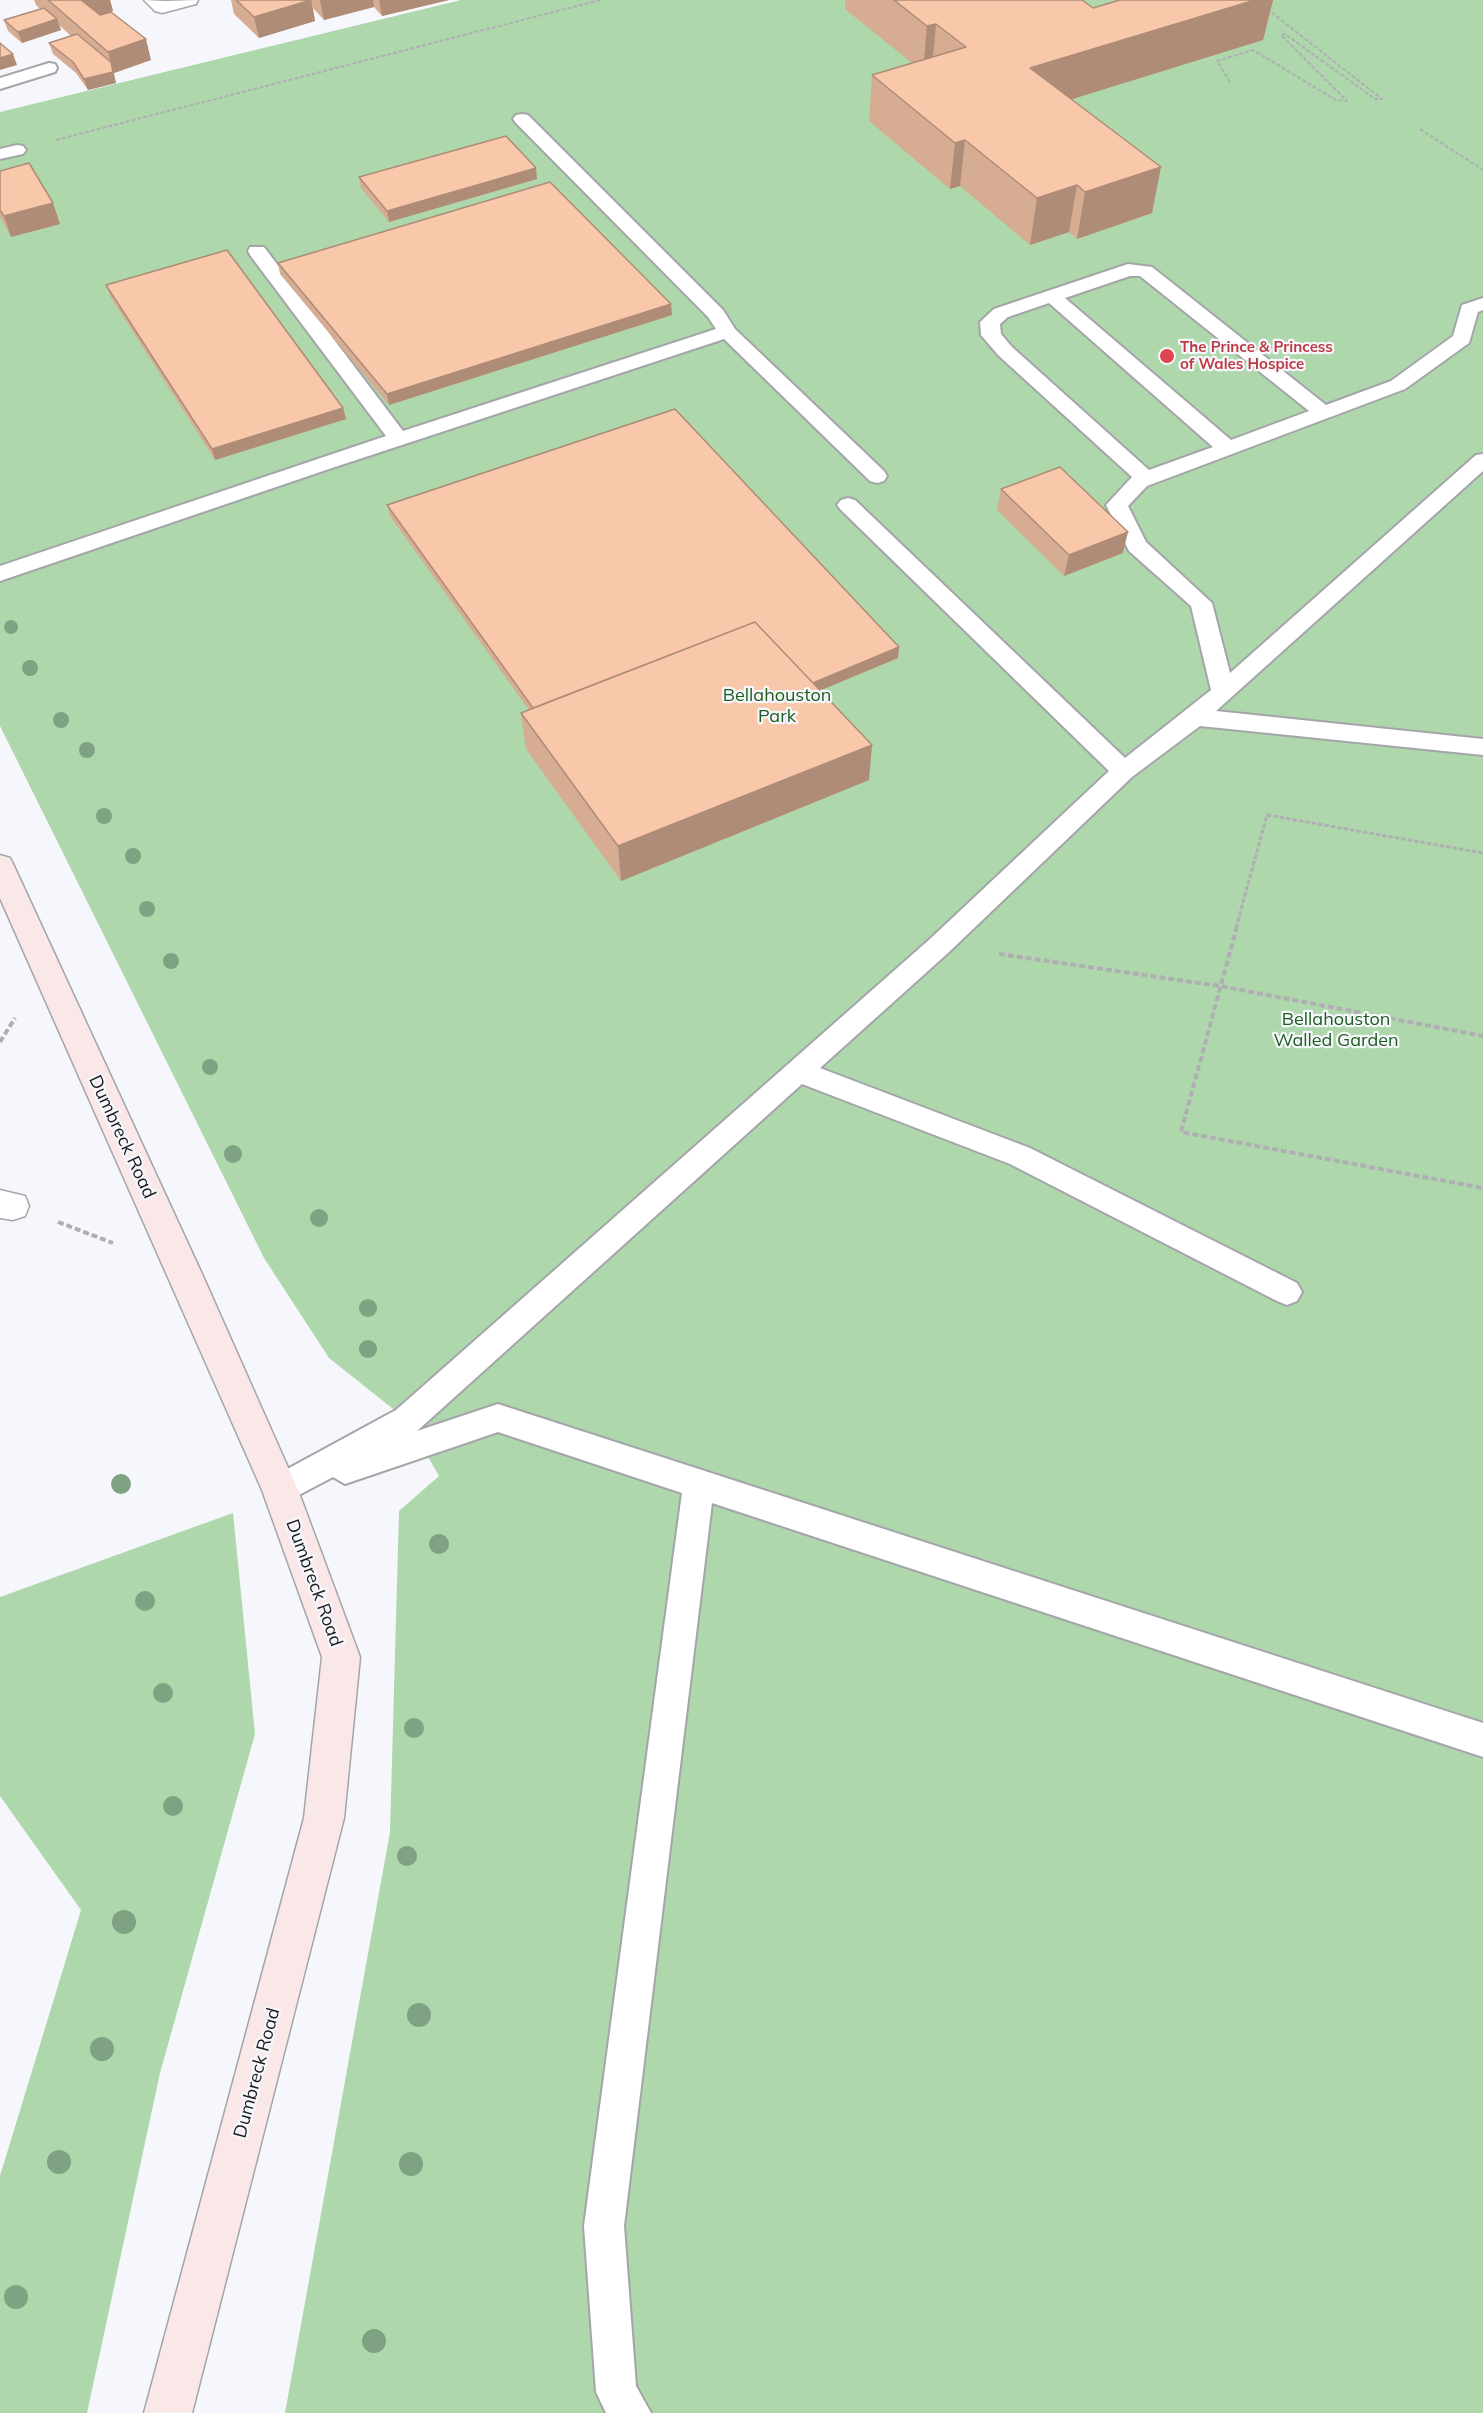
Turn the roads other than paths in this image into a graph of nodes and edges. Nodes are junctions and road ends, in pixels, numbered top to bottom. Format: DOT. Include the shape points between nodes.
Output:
graph roads {
  1 [pos="153,0"];
  2 [pos="189,0"];
  3 [pos="49,68"];
  4 [pos="0,84"];
  5 [pos="522,119"];
  6 [pos="257,252"];
  7 [pos="1052,296"];
  8 [pos="1483,304"];
  9 [pos="727,333"];
  10 [pos="1323,412"];
  11 [pos="399,439"];
  12 [pos="1227,448"];
  13 [pos="1483,460"];
  14 [pos="877,476"];
  15 [pos="1146,479"];
  16 [pos="848,505"];
  17 [pos="0,574"];
  18 [pos="1223,692"];
  19 [pos="1195,717"];
  20 [pos="1483,735"];
  21 [pos="1455,744"];
  22 [pos="1483,747"];
  23 [pos="1124,771"];
  24 [pos="0,866"];
  25 [pos="798,1071"];
  26 [pos="1287,1292"];
  27 [pos="699,1484"];
  28 [pos="280,1490"];
  29 [pos="1483,1740"];
  30 [pos="168,2413"];
  31 [pos="630,2413"];
  1 -- 2 [label="street" via="162,7"];
  3 -- 4 [label="lane"];
  5 -- 9 [label="lane" via="716,314"];
  6 -- 11 [label="lane"];
  7 -- 10 [label="lane" via="1128,270 1145,271"];
  7 -- 12 [label="lane"];
  7 -- 15 [label="lane" via="1001,313 990,322 991,335"];
  8 -- 10 [label="lane" via="1468,309 1462,339 1398,385"];
  9 -- 11 [label="lane"];
  9 -- 14 [label="lane"];
  10 -- 12 [label="lane"];
  11 -- 17 [label="lane"];
  12 -- 15 [label="lane"];
  13 -- 18 [label="lane"];
  15 -- 18 [label="lane" via="1117,505 1137,546 1201,603"];
  16 -- 23 [label="lane"];
  18 -- 19 [label="lane"];
  19 -- 21 [label="lane"];
  19 -- 23 [label="lane"];
  20 -- 21 [label="lane"];
  21 -- 22 [label="lane"];
  23 -- 25 [label="lane" via="939,946"];
  24 -- 28 [label="main road, Dumbreck Road"];
  25 -- 26 [label="lane" via="1020,1156"];
  25 -- 28 [label="lane" via="407,1420"];
  27 -- 28 [label="lane" via="498,1418"];
  27 -- 29 [label="lane"];
  27 -- 31 [label="lane" via="604,2226 616,2392"];
  28 -- 30 [label="main road, Dumbreck Road" via="341,1657 324,1818"];
}
